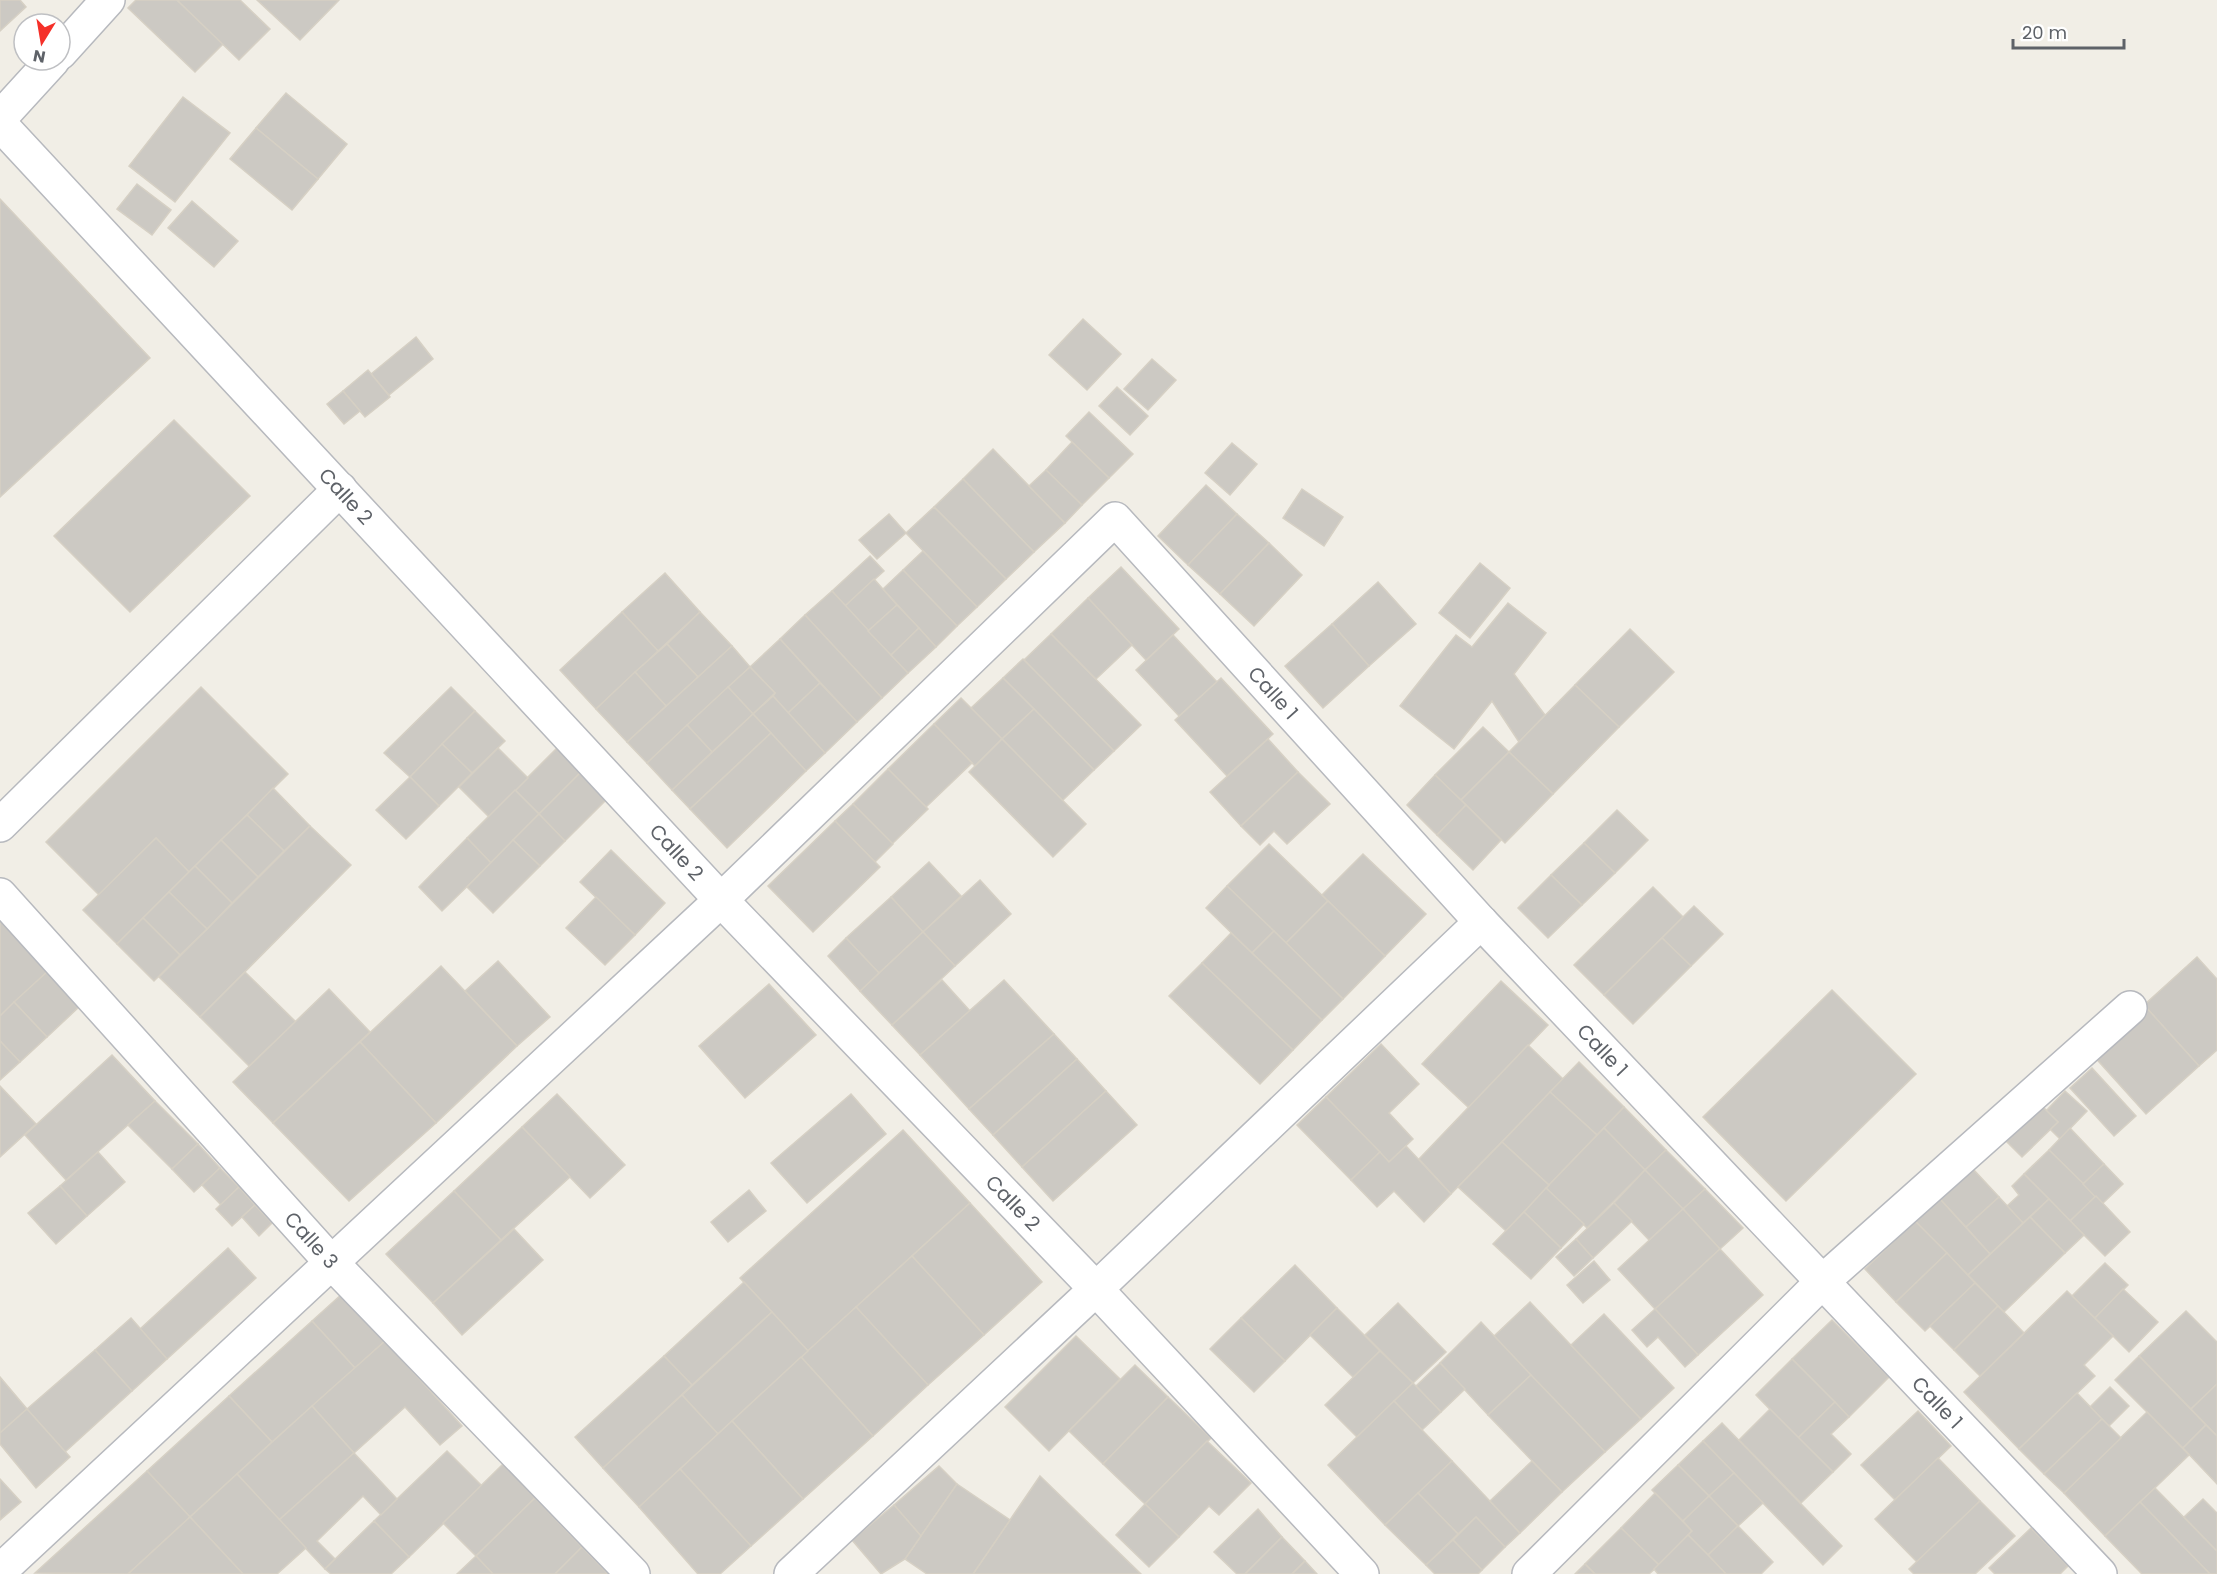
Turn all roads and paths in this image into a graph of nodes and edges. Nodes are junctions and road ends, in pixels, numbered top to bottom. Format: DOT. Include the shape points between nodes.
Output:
graph roads {
  1 [pos="108,0"];
  2 [pos="72,40"];
  3 [pos="42,72"];
  4 [pos="0,118"];
  5 [pos="0,124"];
  6 [pos="339,489"];
  7 [pos="0,825"];
  8 [pos="0,895"];
  9 [pos="721,900"];
  10 [pos="1481,922"];
  11 [pos="2130,1008"];
  12 [pos="332,1262"];
  13 [pos="1823,1281"];
  14 [pos="1096,1289"];
  15 [pos="0,1571"];
  16 [pos="633,1574"];
  17 [pos="791,1574"];
  18 [pos="1362,1574"];
  19 [pos="1529,1574"];
  20 [pos="2100,1574"];
  1 -- 2 [label="street"];
  3 -- 4 [label="street"];
  5 -- 6 [label="street, Calle 2"];
  6 -- 7 [label="street"];
  6 -- 9 [label="street, Calle 2"];
  8 -- 12 [label="street, Calle 3"];
  9 -- 10 [label="street, Calle 1" via="1115,519"];
  9 -- 12 [label="street"];
  9 -- 14 [label="street, Calle 2"];
  10 -- 13 [label="street, Calle 1"];
  10 -- 14 [label="street"];
  11 -- 13 [label="street"];
  12 -- 15 [label="street"];
  12 -- 16 [label="street, Calle 3"];
  13 -- 19 [label="street"];
  13 -- 20 [label="street, Calle 1"];
  14 -- 17 [label="street"];
  14 -- 18 [label="street, Calle 2"];
}
